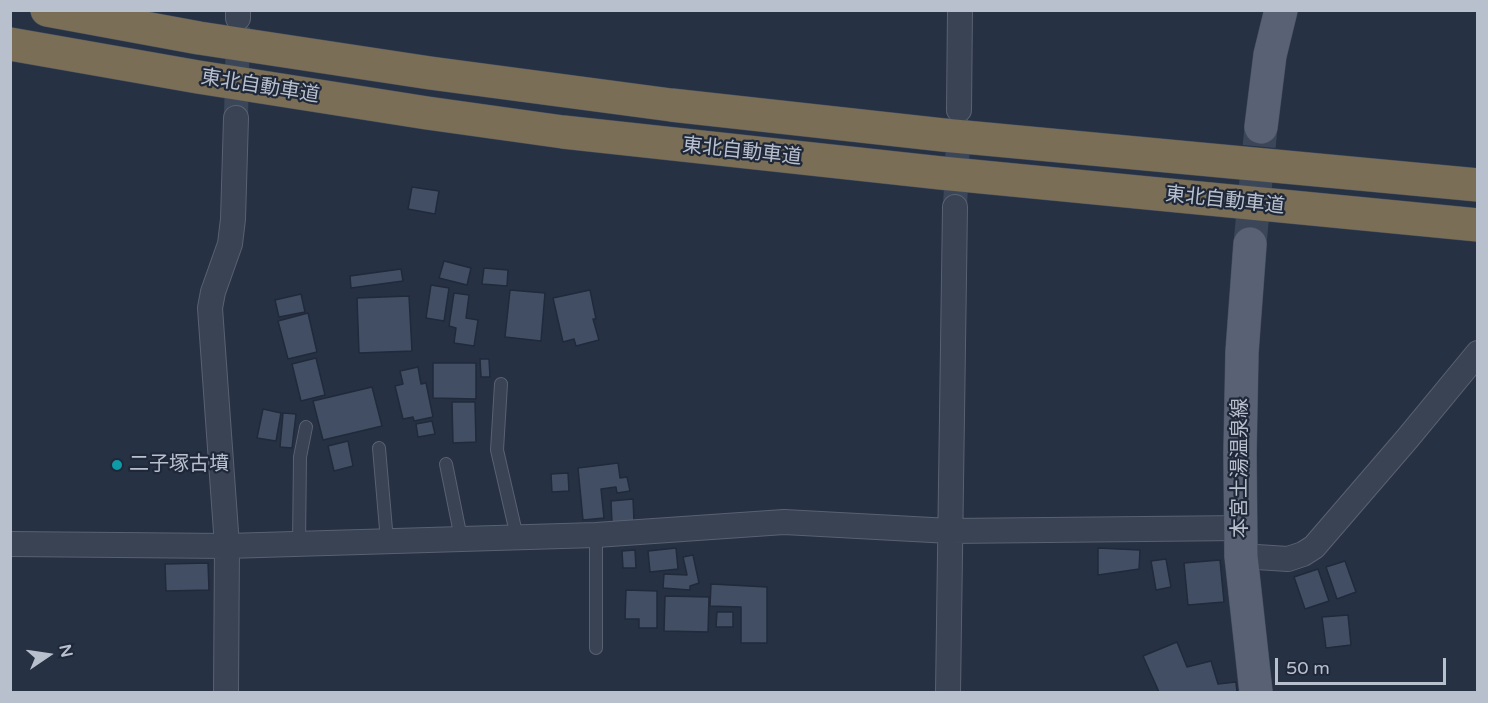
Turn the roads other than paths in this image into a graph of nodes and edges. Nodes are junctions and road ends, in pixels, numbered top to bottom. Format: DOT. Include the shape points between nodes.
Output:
graph roads {
  1 [pos="47,10"];
  2 [pos="960,10"];
  3 [pos="1281,10"];
  4 [pos="10,44"];
  5 [pos="959,110"];
  6 [pos="236,118"];
  7 [pos="1262,127"];
  8 [pos="1478,185"];
  9 [pos="955,207"];
  10 [pos="1478,225"];
  11 [pos="1250,244"];
  12 [pos="1478,353"];
  13 [pos="501,384"];
  14 [pos="306,427"];
  15 [pos="379,448"];
  16 [pos="446,464"];
  17 [pos="950,531"];
  18 [pos="596,535"];
  19 [pos="517,537"];
  20 [pos="461,538"];
  21 [pos="387,541"];
  22 [pos="1241,542"];
  23 [pos="299,543"];
  24 [pos="10,544"];
  25 [pos="227,546"];
  26 [pos="596,648"];
  27 [pos="226,693"];
  28 [pos="948,693"];
  29 [pos="1256,693"];
  1 -- 8 [label="highway, 東北自動車道" via="200,38 671,105 943,135"];
  2 -- 5 [label="street"];
  3 -- 7 [label="main road" via="1270,55"];
  4 -- 10 [label="highway, 東北自動車道" via="198,77 563,132"];
  6 -- 25 [label="street" via="230,244 210,308"];
  9 -- 17 [label="street"];
  11 -- 22 [label="main road, 本宮土湯温泉線" via="1242,352"];
  12 -- 22 [label="street" via="1314,548 1288,559"];
  13 -- 19 [label="lane" via="497,450"];
  14 -- 23 [label="lane" via="300,457"];
  15 -- 21 [label="lane"];
  16 -- 20 [label="lane"];
  17 -- 18 [label="street" via="784,522"];
  17 -- 22 [label="street"];
  17 -- 28 [label="street"];
  18 -- 19 [label="street"];
  18 -- 26 [label="lane"];
  19 -- 20 [label="street"];
  20 -- 21 [label="street"];
  21 -- 23 [label="street"];
  22 -- 29 [label="main road, 本宮土湯温泉線"];
  23 -- 25 [label="street"];
  24 -- 25 [label="street"];
  25 -- 27 [label="street"];
}
